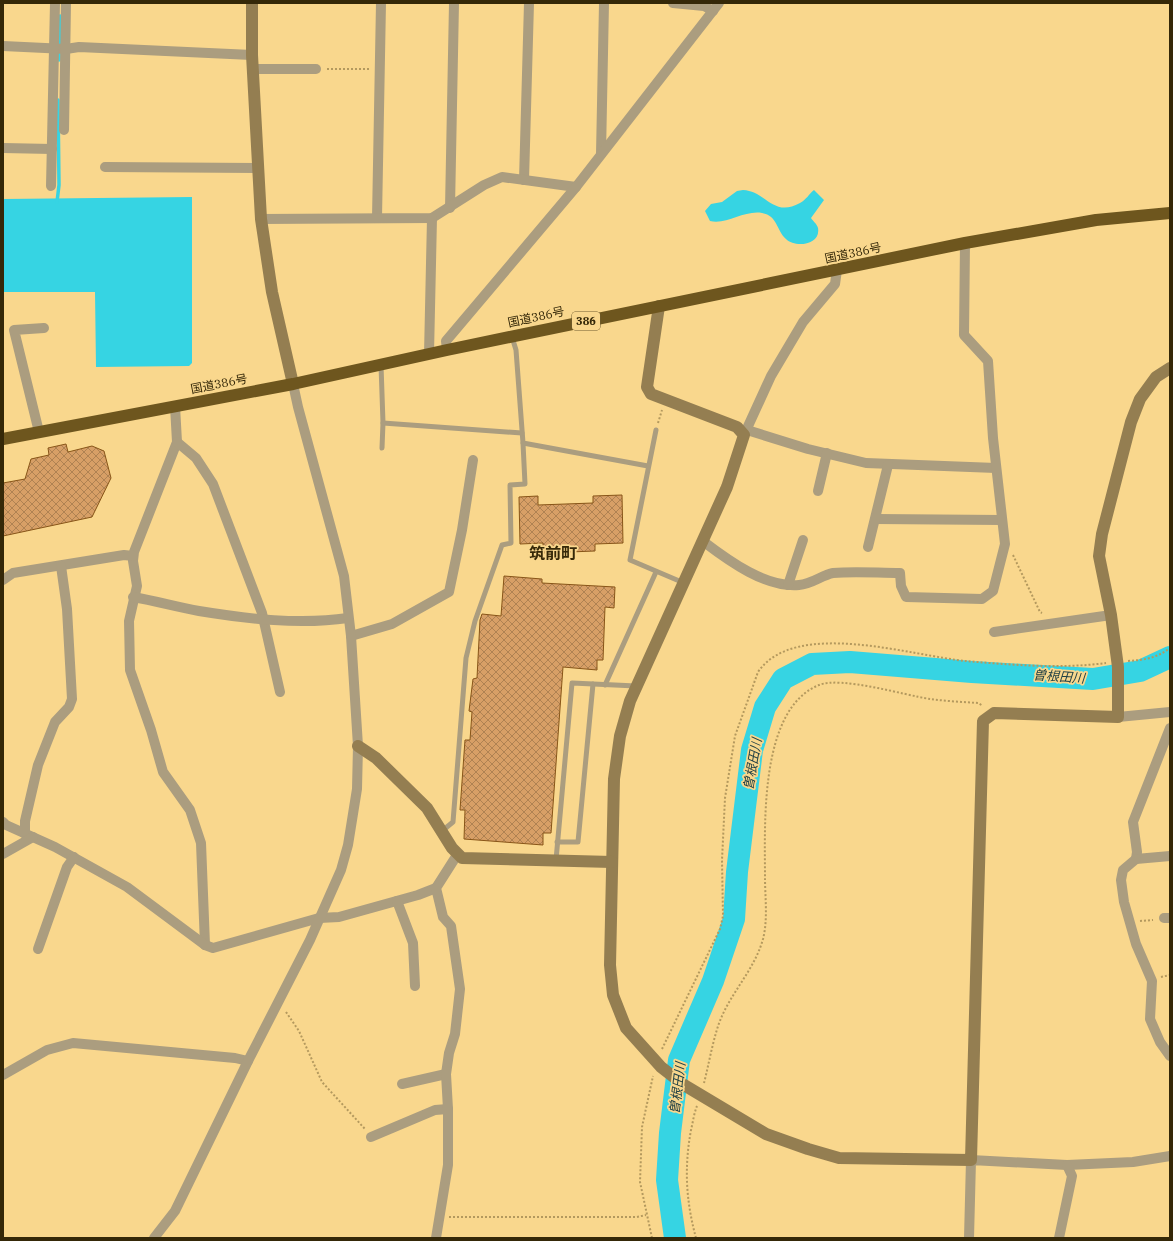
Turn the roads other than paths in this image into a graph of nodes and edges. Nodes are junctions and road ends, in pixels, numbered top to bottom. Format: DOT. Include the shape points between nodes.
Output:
graph roads {
  1 [pos="55,3"];
  2 [pos="66,3"];
  3 [pos="252,3"];
  4 [pos="381,3"];
  5 [pos="454,3"];
  6 [pos="529,3"];
  7 [pos="604,3"];
  8 [pos="673,3"];
  9 [pos="719,3"];
  10 [pos="713,12"];
  11 [pos="3,46"];
  12 [pos="55,48"];
  13 [pos="66,48"];
  14 [pos="252,55"];
  15 [pos="252,69"];
  16 [pos="316,69"];
  17 [pos="64,130"];
  18 [pos="3,148"];
  19 [pos="52,149"];
  20 [pos="601,154"];
  21 [pos="105,167"];
  22 [pos="257,168"];
  23 [pos="524,180"];
  24 [pos="51,186"];
  25 [pos="576,187"];
  26 [pos="450,208"];
  27 [pos="1170,213"];
  28 [pos="377,218"];
  29 [pos="432,218"];
  30 [pos="261,219"];
  31 [pos="965,243"];
  32 [pos="837,270"];
  33 [pos="659,306"];
  34 [pos="44,328"];
  35 [pos="512,336"];
  36 [pos="446,350"];
  37 [pos="429,354"];
  38 [pos="381,364"];
  39 [pos="1170,368"];
  40 [pos="293,384"];
  41 [pos="175,406"];
  42 [pos="383,424"];
  43 [pos="656,430"];
  44 [pos="39,432"];
  45 [pos="745,432"];
  46 [pos="522,433"];
  47 [pos="3,439"];
  48 [pos="177,442"];
  49 [pos="523,443"];
  50 [pos="382,448"];
  51 [pos="827,453"];
  52 [pos="473,460"];
  53 [pos="888,465"];
  54 [pos="648,466"];
  55 [pos="996,468"];
  56 [pos="818,491"];
  57 [pos="876,519"];
  58 [pos="1002,520"];
  59 [pos="803,540"];
  60 [pos="704,542"];
  61 [pos="868,547"];
  62 [pos="133,556"];
  63 [pos="61,566"];
  64 [pos="656,572"];
  65 [pos="3,580"];
  66 [pos="685,584"];
  67 [pos="788,585"];
  68 [pos="134,597"];
  69 [pos="1111,615"];
  70 [pos="348,618"];
  71 [pos="264,619"];
  72 [pos="994,632"];
  73 [pos="351,636"];
  74 [pos="593,684"];
  75 [pos="605,685"];
  76 [pos="637,686"];
  77 [pos="280,692"];
  78 [pos="1170,712"];
  79 [pos="1118,716"];
  80 [pos="1170,728"];
  81 [pos="358,746"];
  82 [pos="3,822"];
  83 [pos="441,831"];
  84 [pos="29,836"];
  85 [pos="557,842"];
  86 [pos="3,854"];
  87 [pos="457,855"];
  88 [pos="1170,856"];
  89 [pos="74,857"];
  90 [pos="1136,859"];
  91 [pos="556,860"];
  92 [pos="612,862"];
  93 [pos="436,888"];
  94 [pos="397,901"];
  95 [pos="319,918"];
  96 [pos="205,945"];
  97 [pos="38,949"];
  98 [pos="415,986"];
  99 [pos="1170,1056"];
  100 [pos="248,1061"];
  101 [pos="3,1074"];
  102 [pos="446,1074"];
  103 [pos="402,1084"];
  104 [pos="448,1109"];
  105 [pos="371,1137"];
  106 [pos="1170,1156"];
  107 [pos="971,1160"];
  108 [pos="1067,1165"];
  109 [pos="156,1237"];
  110 [pos="436,1238"];
  111 [pos="969,1238"];
  112 [pos="1059,1238"];
  1 -- 12 [label="street"];
  2 -- 13 [label="street"];
  3 -- 14 [label="street"];
  4 -- 28 [label="street"];
  5 -- 26 [label="street"];
  6 -- 23 [label="street"];
  7 -- 20 [label="street"];
  8 -- 10 [label="street" via="704,6"];
  9 -- 10 [label="street"];
  10 -- 20 [label="street"];
  11 -- 12 [label="street"];
  12 -- 13 [label="street"];
  12 -- 19 [label="street"];
  13 -- 14 [label="street"];
  13 -- 17 [label="street"];
  14 -- 15 [label="street"];
  15 -- 16 [label="street"];
  15 -- 22 [label="street"];
  18 -- 19 [label="street"];
  19 -- 24 [label="street"];
  20 -- 25 [label="street"];
  21 -- 22 [label="street"];
  22 -- 30 [label="street"];
  23 -- 25 [label="street"];
  23 -- 26 [label="street" via="502,177 484,185"];
  25 -- 36 [label="street" via="446,341"];
  26 -- 29 [label="street"];
  27 -- 31 [label="highway, 国道386号 / 386" via="1096,220"];
  28 -- 29 [label="street"];
  28 -- 30 [label="street"];
  29 -- 37 [label="street"];
  30 -- 40 [label="street" via="272,292"];
  31 -- 32 [label="highway, 国道386号 / 386"];
  31 -- 55 [label="street" via="964,335 988,361"];
  32 -- 33 [label="highway, 国道386号 / 386"];
  32 -- 45 [label="street" via="835,284 803,322 771,376"];
  33 -- 35 [label="highway, 国道386号 / 386"];
  33 -- 45 [label="street" via="647,387 651,394"];
  34 -- 44 [label="street" via="14,330"];
  35 -- 36 [label="highway, 国道386号 / 386"];
  35 -- 46 [label="lane" via="516,350"];
  36 -- 37 [label="highway, 国道386号 / 386"];
  37 -- 38 [label="highway, 国道386号 / 386"];
  38 -- 40 [label="highway, 国道386号 / 386"];
  38 -- 42 [label="lane"];
  39 -- 69 [label="street" via="1156,377 1140,399 1125,444 1102,534 1099,556"];
  40 -- 41 [label="highway, 国道386号 / 386"];
  40 -- 70 [label="street" via="344,576"];
  41 -- 44 [label="highway, 国道386号 / 386"];
  41 -- 48 [label="street"];
  42 -- 46 [label="lane"];
  42 -- 50 [label="lane"];
  43 -- 54 [label="lane"];
  44 -- 47 [label="highway, 国道386号 / 386"];
  45 -- 51 [label="street"];
  45 -- 60 [label="street" via="727,487"];
  46 -- 49 [label="lane"];
  48 -- 62 [label="street"];
  48 -- 71 [label="street" via="196,458 213,484"];
  49 -- 54 [label="lane"];
  49 -- 83 [label="lane" via="525,484 510,485 511,543 502,544 475,622 466,658 453,822"];
  51 -- 53 [label="street" via="866,463"];
  51 -- 56 [label="street"];
  52 -- 73 [label="street" via="450,592 392,624"];
  53 -- 55 [label="street"];
  53 -- 57 [label="street"];
  54 -- 64 [label="lane" via="630,560"];
  55 -- 58 [label="street"];
  57 -- 58 [label="street"];
  57 -- 61 [label="street"];
  58 -- 67 [label="street" via="1005,544 993,591 982,599 906,596 901,586 900,573 832,573 816,581"];
  59 -- 67 [label="street"];
  60 -- 66 [label="street"];
  60 -- 67 [label="street" via="762,579"];
  62 -- 63 [label="street" via="124,555"];
  62 -- 68 [label="street" via="136,586"];
  63 -- 65 [label="street" via="13,573"];
  63 -- 84 [label="street" via="67,609 72,699 69,707 55,722 38,764 25,821"];
  64 -- 66 [label="lane"];
  64 -- 75 [label="lane"];
  66 -- 76 [label="street"];
  68 -- 71 [label="street" via="200,611"];
  68 -- 96 [label="street" via="129,621 130,670 163,772 190,810 201,843"];
  69 -- 72 [label="street"];
  69 -- 79 [label="street" via="1117,664"];
  70 -- 71 [label="street" via="309,622"];
  70 -- 73 [label="street"];
  71 -- 77 [label="street"];
  73 -- 81 [label="street"];
  74 -- 75 [label="lane"];
  74 -- 85 [label="lane" via="578,842"];
  74 -- 85 [label="lane" via="572,683"];
  75 -- 76 [label="lane"];
  76 -- 92 [label="street" via="620,736 614,779"];
  78 -- 79 [label="street"];
  79 -- 107 [label="street" via="994,713 983,721"];
  80 -- 90 [label="street" via="1133,822"];
  81 -- 83 [label="street" via="376,758 427,808"];
  81 -- 95 [label="street" via="357,788 348,845 341,870"];
  82 -- 84 [label="street"];
  83 -- 87 [label="street"];
  84 -- 86 [label="street"];
  84 -- 89 [label="street"];
  85 -- 91 [label="lane"];
  87 -- 91 [label="street" via="462,858"];
  87 -- 93 [label="street"];
  88 -- 90 [label="street"];
  89 -- 96 [label="street" via="127,887"];
  89 -- 97 [label="street" via="67,867"];
  90 -- 99 [label="street" via="1123,870 1121,880 1128,923 1152,981 1150,1019 1160,1042"];
  91 -- 92 [label="street"];
  92 -- 107 [label="street" via="610,965 613,994 626,1028 659,1065 700,1095 766,1134 808,1149 839,1158"];
  93 -- 94 [label="street"];
  93 -- 102 [label="street" via="443,917 451,926 460,989 455,1034"];
  94 -- 95 [label="street" via="339,917"];
  94 -- 98 [label="street" via="413,943"];
  95 -- 96 [label="street" via="213,948"];
  95 -- 100 [label="street"];
  100 -- 101 [label="street" via="73,1043 47,1050"];
  100 -- 109 [label="street" via="175,1211"];
  102 -- 103 [label="street"];
  102 -- 104 [label="street"];
  104 -- 105 [label="street" via="435,1110"];
  104 -- 110 [label="street" via="448,1165"];
  106 -- 108 [label="street" via="1133,1162"];
  107 -- 108 [label="street"];
  107 -- 111 [label="street"];
  108 -- 112 [label="street" via="1072,1176"];
}
